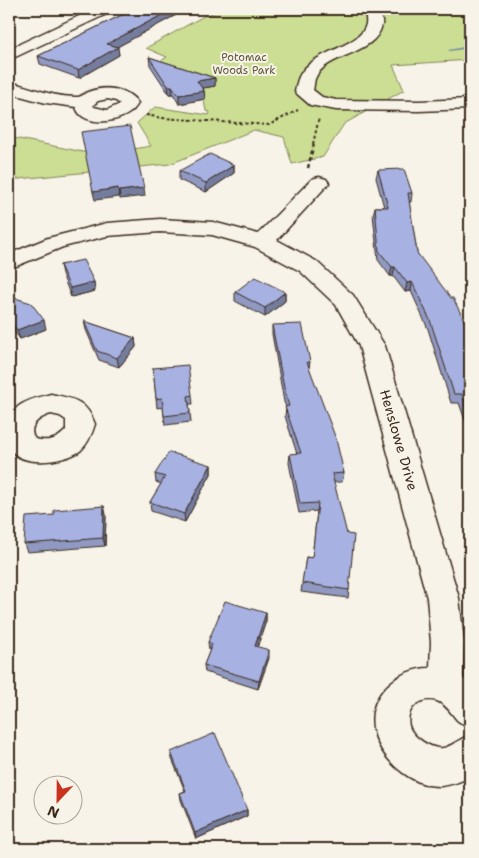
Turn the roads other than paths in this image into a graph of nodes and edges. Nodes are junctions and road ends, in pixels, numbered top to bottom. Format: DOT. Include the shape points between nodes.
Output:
graph roads {
  1 [pos="106,9"];
  2 [pos="372,9"];
  3 [pos="9,55"];
  4 [pos="9,87"];
  5 [pos="470,104"];
  6 [pos="125,110"];
  7 [pos="319,184"];
  8 [pos="263,242"];
  9 [pos="9,262"];
  10 [pos="457,698"];
  11 [pos="470,753"];
  1 -- 3 [label="street"];
  2 -- 5 [label="street" via="376,19 371,32 357,46 321,61 311,70 304,83 304,92 316,101 336,105"];
  4 -- 6 [label="street" via="46,98 84,103 100,94 116,94 129,102"];
  7 -- 8 [label="street"];
  8 -- 9 [label="street, Henslowe Drive" via="196,227 137,226 66,238"];
  8 -- 10 [label="street, Henslowe Drive" via="319,272 354,308 367,332 443,598 449,665"];
  10 -- 11 [label="street, Henslowe Drive" via="430,684 415,686 395,702 391,715 392,730 408,756 422,764 438,768 453,766"];
}
